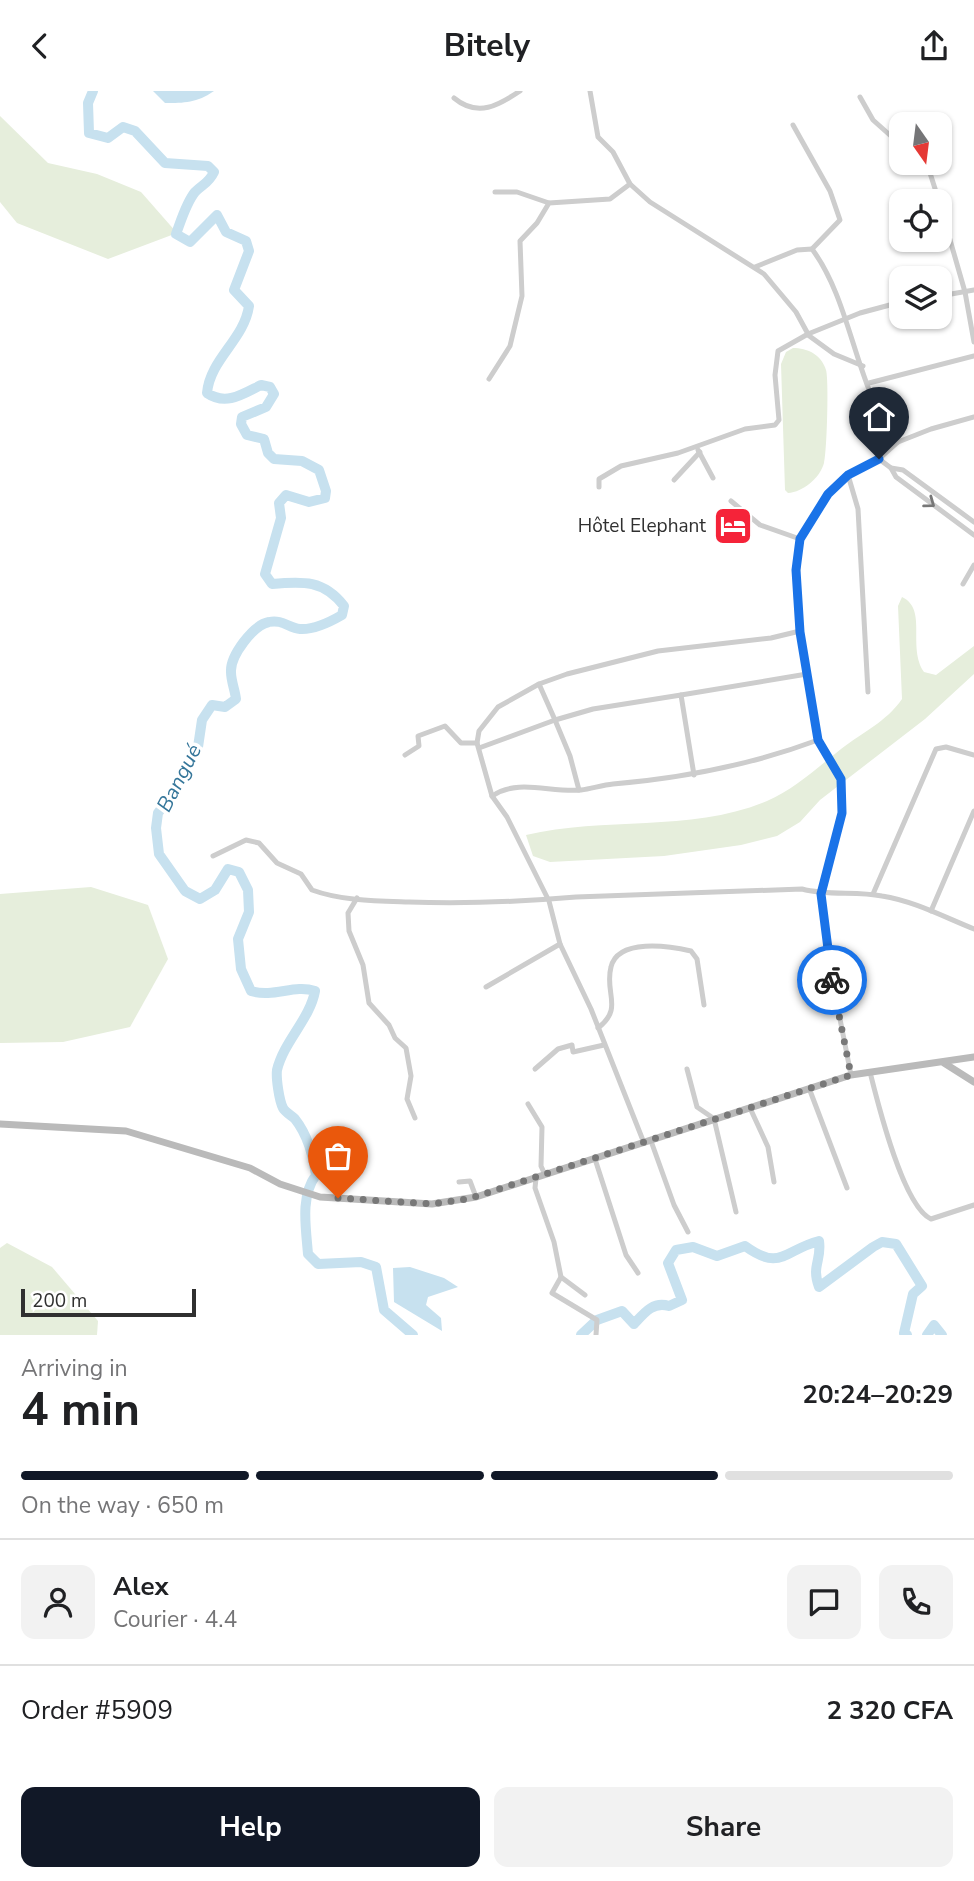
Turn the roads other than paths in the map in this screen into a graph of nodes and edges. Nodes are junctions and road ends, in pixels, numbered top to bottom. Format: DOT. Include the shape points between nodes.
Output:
graph roads {
  1 [pos="520,91"];
  2 [pos="590,91"];
  3 [pos="860,97"];
  4 [pos="454,98"];
  5 [pos="793,125"];
  6 [pos="889,134"];
  7 [pos="630,184"];
  8 [pos="495,193"];
  9 [pos="549,203"];
  10 [pos="952,248"];
  11 [pos="812,249"];
  12 [pos="755,267"];
  13 [pos="974,291"];
  14 [pos="965,292"];
  15 [pos="952,294"];
  16 [pos="889,306"];
  17 [pos="845,319"];
  18 [pos="808,334"];
  19 [pos="974,342"];
  20 [pos="974,356"];
  21 [pos="863,366"];
  22 [pos="489,379"];
  23 [pos="869,383"];
  24 [pos="974,417"];
  25 [pos="898,442"];
  26 [pos="698,450"];
  27 [pos="879,459"];
  28 [pos="891,468"];
  29 [pos="848,475"];
  30 [pos="713,478"];
  31 [pos="674,480"];
  32 [pos="599,487"];
  33 [pos="731,501"];
  34 [pos="974,522"];
  35 [pos="974,535"];
  36 [pos="800,539"];
  37 [pos="974,565"];
  38 [pos="962,584"];
  39 [pos="800,632"];
  40 [pos="807,674"];
  41 [pos="539,684"];
  42 [pos="867,692"];
  43 [pos="681,695"];
  44 [pos="555,720"];
  45 [pos="818,740"];
  46 [pos="478,745"];
  47 [pos="405,755"];
  48 [pos="974,755"];
  49 [pos="694,775"];
  50 [pos="579,790"];
  51 [pos="492,796"];
  52 [pos="974,811"];
  53 [pos="213,856"];
  54 [pos="821,894"];
  55 [pos="873,894"];
  56 [pos="357,898"];
  57 [pos="549,901"];
  58 [pos="931,911"];
  59 [pos="974,929"];
  60 [pos="560,944"];
  61 [pos="486,987"];
  62 [pos="704,1005"];
  63 [pos="598,1028"];
  64 [pos="604,1045"];
  65 [pos="974,1056"];
  66 [pos="944,1063"];
  67 [pos="535,1069"];
  68 [pos="687,1069"];
  69 [pos="870,1072"];
  70 [pos="851,1075"];
  71 [pos="974,1082"];
  72 [pos="809,1088"];
  73 [pos="528,1104"];
  74 [pos="750,1108"];
  75 [pos="415,1118"];
  76 [pos="713,1118"];
  77 [pos="0,1124"];
  78 [pos="648,1142"];
  79 [pos="594,1159"];
  80 [pos="545,1175"];
  81 [pos="536,1178"];
  82 [pos="459,1182"];
  83 [pos="774,1182"];
  84 [pos="847,1188"];
  85 [pos="476,1197"];
  86 [pos="974,1205"];
  87 [pos="736,1212"];
  88 [pos="688,1232"];
  89 [pos="638,1273"];
  90 [pos="561,1276"];
  91 [pos="585,1294"];
  92 [pos="596,1335"];
  1 -- 4 [label="street" via="509,102 491,108 479,109"];
  2 -- 7 [label="street" via="598,137"];
  3 -- 6 [label="street" via="873,120"];
  5 -- 11 [label="street" via="830,191 840,220"];
  7 -- 9 [label="street" via="610,199"];
  7 -- 12 [label="street" via="650,202"];
  8 -- 9 [label="street" via="517,192"];
  9 -- 22 [label="street" via="520,241 522,296 510,346"];
  10 -- 14 [label="street"];
  11 -- 12 [label="street" via="797,250"];
  11 -- 17 [label="street"];
  12 -- 18 [label="street" via="796,312"];
  13 -- 14 [label="street"];
  14 -- 15 [label="street"];
  14 -- 19 [label="street"];
  16 -- 17 [label="street"];
  17 -- 18 [label="street"];
  17 -- 21 [label="street"];
  18 -- 21 [label="street" via="834,354"];
  18 -- 26 [label="street" via="778,351 779,420 775,425 745,429"];
  20 -- 23 [label="street"];
  21 -- 23 [label="street"];
  23 -- 25 [label="street"];
  24 -- 25 [label="street"];
  25 -- 27 [label="street"];
  26 -- 30 [label="street"];
  26 -- 31 [label="street"];
  26 -- 32 [label="street" via="621,466 599,479"];
  27 -- 28 [label="street"];
  27 -- 29 [label="street"];
  28 -- 34 [label="street" via="903,470"];
  28 -- 35 [label="street, one-way" via="896,477"];
  29 -- 36 [label="street" via="828,494"];
  29 -- 42 [label="street" via="858,509"];
  33 -- 36 [label="street" via="760,525"];
  36 -- 39 [label="street" via="796,596"];
  37 -- 38 [label="street"];
  39 -- 40 [label="street"];
  39 -- 41 [label="street" via="658,651"];
  40 -- 43 [label="street"];
  40 -- 45 [label="street"];
  41 -- 44 [label="street"];
  41 -- 46 [label="street" via="491,714 483,723"];
  43 -- 44 [label="street"];
  43 -- 49 [label="street"];
  44 -- 46 [label="street"];
  44 -- 50 [label="street"];
  45 -- 49 [label="street" via="765,759"];
  45 -- 54 [label="street" via="834,765 842,813"];
  46 -- 47 [label="street" via="461,743 445,726 418,736 419,746"];
  46 -- 51 [label="street"];
  48 -- 55 [label="street" via="946,747 936,749"];
  49 -- 50 [label="street"];
  50 -- 51 [label="street" via="505,787"];
  51 -- 57 [label="street"];
  52 -- 58 [label="street"];
  53 -- 56 [label="street" via="246,840 259,843 277,863 301,874 312,890"];
  54 -- 55 [label="street"];
  54 -- 57 [label="street" via="802,889"];
  54 -- 70 [label="street"];
  55 -- 58 [label="street"];
  56 -- 57 [label="street" via="459,905"];
  56 -- 75 [label="street" via="348,913 349,931 363,965 369,1003 406,1048 411,1076 407,1099"];
  57 -- 60 [label="street"];
  58 -- 59 [label="street"];
  60 -- 61 [label="street"];
  60 -- 63 [label="street"];
  62 -- 63 [label="street" via="697,959 691,951 638,948 620,953 611,966 612,1007 609,1019"];
  63 -- 64 [label="street"];
  64 -- 67 [label="street" via="573,1052 572,1045 558,1049"];
  64 -- 78 [label="street"];
  65 -- 66 [label="main road"];
  66 -- 69 [label="main road"];
  66 -- 71 [label="main road"];
  68 -- 76 [label="street" via="697,1107"];
  69 -- 70 [label="main road"];
  69 -- 86 [label="street" via="896,1161 920,1212 931,1219"];
  70 -- 72 [label="main road"];
  72 -- 74 [label="main road"];
  72 -- 84 [label="street"];
  73 -- 80 [label="street" via="542,1127"];
  74 -- 76 [label="main road"];
  74 -- 83 [label="street" via="768,1147"];
  76 -- 78 [label="main road"];
  76 -- 87 [label="street"];
  77 -- 85 [label="main road" via="126,1131 250,1168 320,1197 432,1204"];
  78 -- 79 [label="main road"];
  78 -- 88 [label="street"];
  79 -- 80 [label="main road"];
  79 -- 89 [label="street" via="626,1255"];
  80 -- 81 [label="main road"];
  81 -- 85 [label="main road"];
  81 -- 90 [label="street" via="537,1197"];
  82 -- 85 [label="street" via="470,1181"];
  90 -- 91 [label="street"];
  90 -- 92 [label="street" via="552,1293 597,1321"];
}
